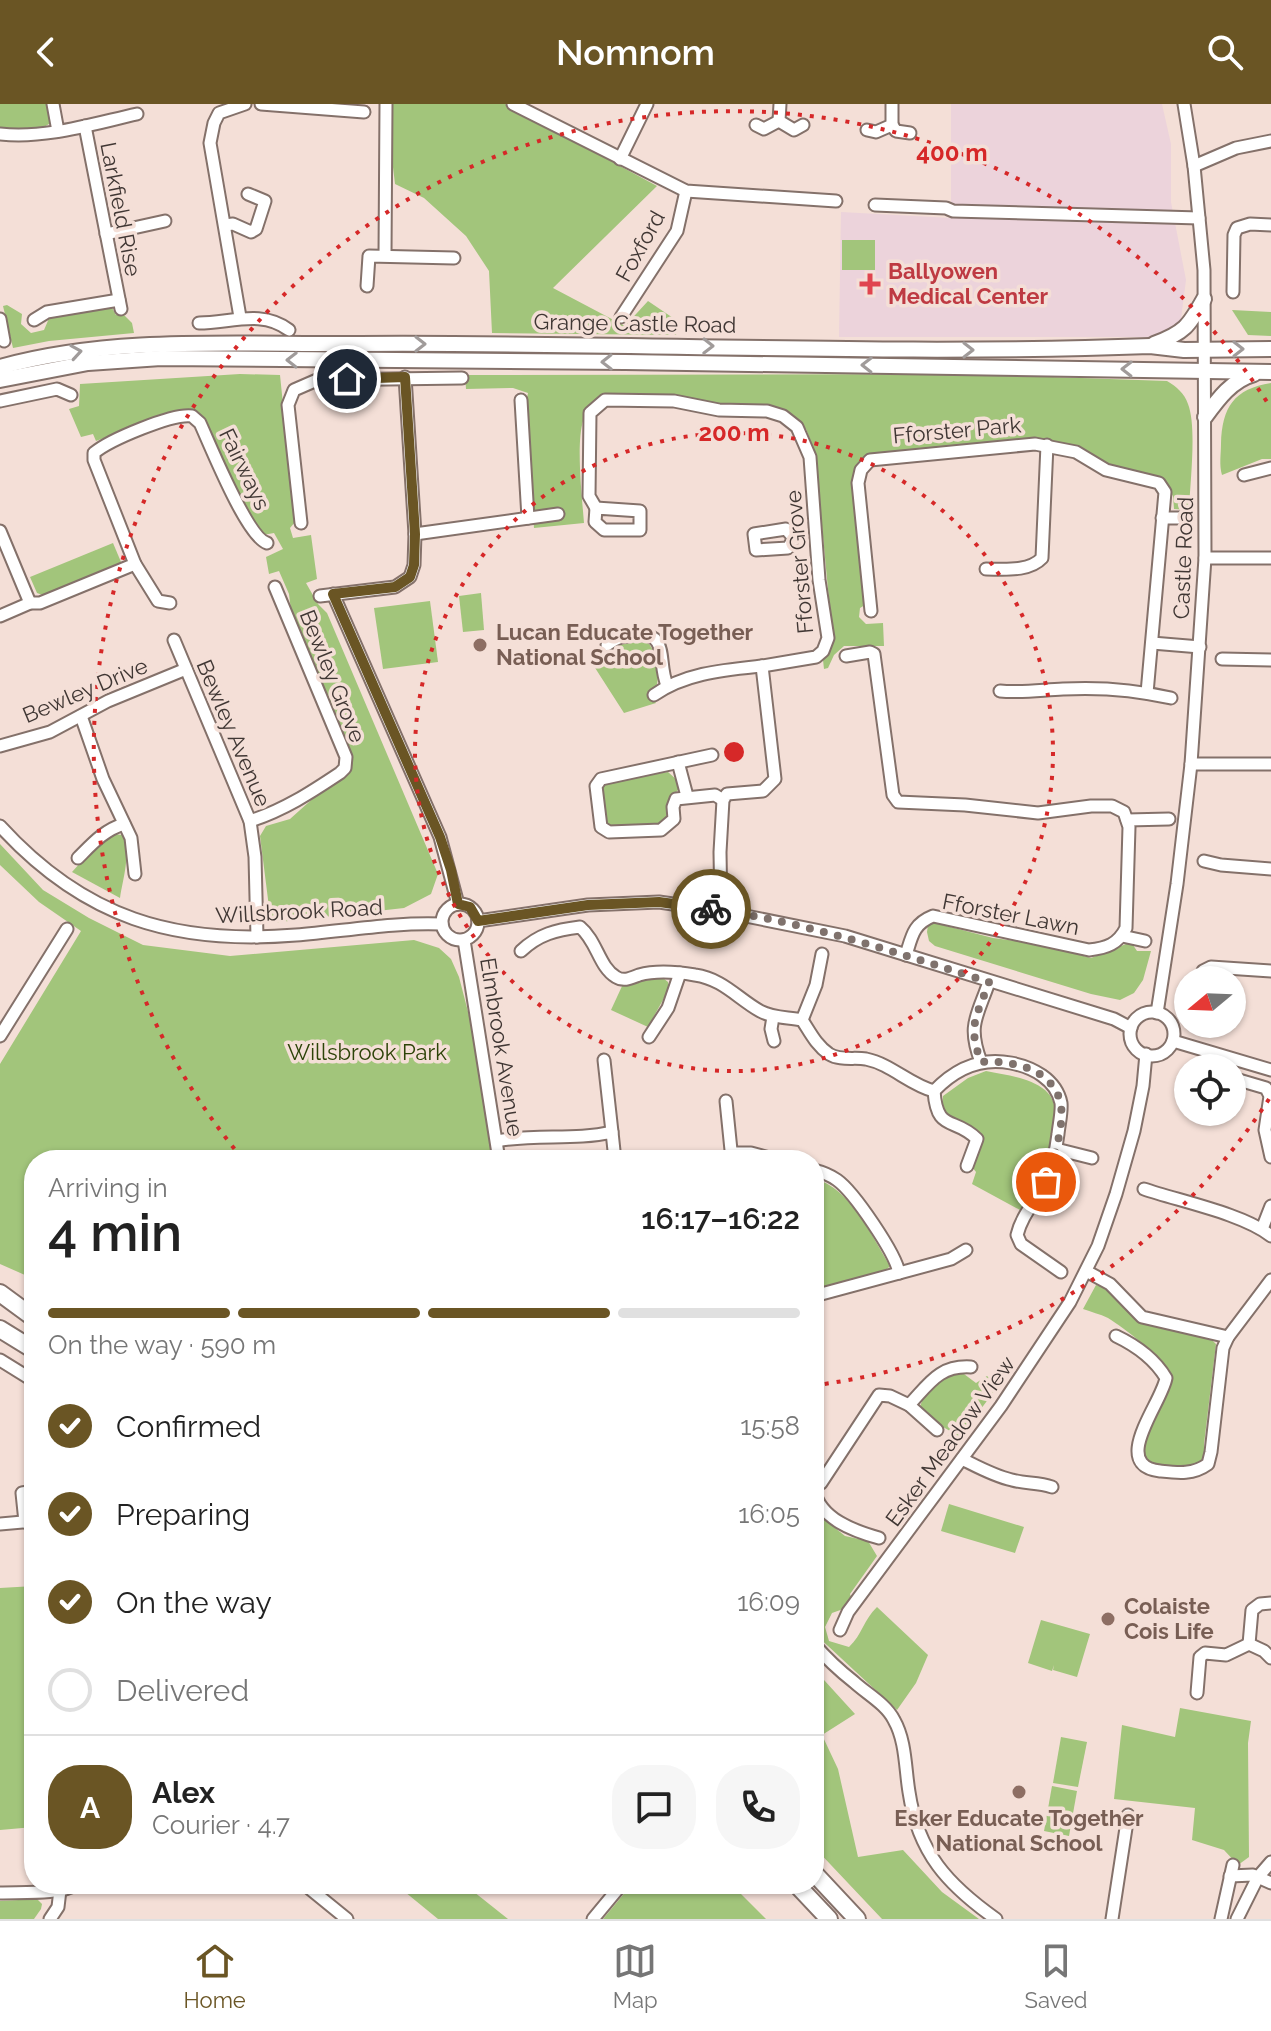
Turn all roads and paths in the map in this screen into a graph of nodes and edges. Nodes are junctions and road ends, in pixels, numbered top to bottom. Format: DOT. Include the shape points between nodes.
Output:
graph roads {
  1 [pos="53,104"];
  2 [pos="245,104"];
  3 [pos="261,104"];
  4 [pos="386,104"];
  5 [pos="647,104"];
  6 [pos="780,104"];
  7 [pos="892,104"];
  8 [pos="1184,104"];
  9 [pos="521,106"];
  10 [pos="364,112"];
  11 [pos="137,114"];
  12 [pos="779,121"];
  13 [pos="756,125"];
  14 [pos="803,125"];
  15 [pos="892,125"];
  16 [pos="85,126"];
  17 [pos="867,130"];
  18 [pos="58,131"];
  19 [pos="910,133"];
  20 [pos="0,134"];
  21 [pos="1271,141"];
  22 [pos="620,159"];
  23 [pos="1194,166"];
  24 [pos="686,191"];
  25 [pos="248,194"];
  26 [pos="836,201"];
  27 [pos="875,205"];
  28 [pos="1199,218"];
  29 [pos="162,222"];
  30 [pos="225,225"];
  31 [pos="1271,225"];
  32 [pos="106,234"];
  33 [pos="385,255"];
  34 [pos="454,258"];
  35 [pos="367,286"];
  36 [pos="1233,292"];
  37 [pos="1204,299"];
  38 [pos="240,317"];
  39 [pos="621,317"];
  40 [pos="0,319"];
  41 [pos="34,320"];
  42 [pos="199,323"];
  43 [pos="289,330"];
  44 [pos="4,341"];
  45 [pos="1150,346"];
  46 [pos="1271,349"];
  47 [pos="1205,350"];
  48 [pos="0,367"];
  49 [pos="1205,371"];
  50 [pos="1265,372"];
  51 [pos="405,377"];
  52 [pos="462,378"];
  53 [pos="0,380"];
  54 [pos="71,395"];
  55 [pos="521,400"];
  56 [pos="0,401"];
  57 [pos="1205,417"];
  58 [pos="1047,445"];
  59 [pos="1271,468"];
  60 [pos="1244,475"];
  61 [pos="596,508"];
  62 [pos="558,514"];
  63 [pos="528,518"];
  64 [pos="1162,518"];
  65 [pos="1182,518"];
  66 [pos="301,523"];
  67 [pos="0,531"];
  68 [pos="415,534"];
  69 [pos="814,535"];
  70 [pos="794,538"];
  71 [pos="267,543"];
  72 [pos="1205,558"];
  73 [pos="1271,558"];
  74 [pos="135,564"];
  75 [pos="986,569"];
  76 [pos="275,587"];
  77 [pos="333,594"];
  78 [pos="320,596"];
  79 [pos="30,603"];
  80 [pos="170,603"];
  81 [pos="871,611"];
  82 [pos="0,616"];
  83 [pos="174,640"];
  84 [pos="1152,643"];
  85 [pos="607,645"];
  86 [pos="1200,647"];
  87 [pos="846,656"];
  88 [pos="1222,659"];
  89 [pos="1271,660"];
  90 [pos="762,666"];
  91 [pos="186,669"];
  92 [pos="667,685"];
  93 [pos="1000,691"];
  94 [pos="1147,693"];
  95 [pos="654,695"];
  96 [pos="1171,698"];
  97 [pos="81,716"];
  98 [pos="0,746"];
  99 [pos="712,755"];
  100 [pos="678,762"];
  101 [pos="1191,764"];
  102 [pos="1271,764"];
  103 [pos="687,796"];
  104 [pos="723,800"];
  105 [pos="1169,819"];
  106 [pos="1127,820"];
  107 [pos="250,821"];
  108 [pos="124,824"];
  109 [pos="0,826"];
  110 [pos="78,858"];
  111 [pos="1204,861"];
  112 [pos="1271,869"];
  113 [pos="135,874"];
  114 [pos="458,904"];
  115 [pos="721,911"];
  116 [pos="478,921"];
  117 [pos="442,924"];
  118 [pos="67,929"];
  119 [pos="1122,936"];
  120 [pos="257,937"];
  121 [pos="464,940"];
  122 [pos="1145,941"];
  123 [pos="521,951"];
  124 [pos="822,954"];
  125 [pos="906,955"];
  126 [pos="1246,969"];
  127 [pos="1271,971"];
  128 [pos="680,973"];
  129 [pos="989,982"];
  130 [pos="1157,1013"];
  131 [pos="773,1017"];
  132 [pos="802,1020"];
  133 [pos="1131,1028"];
  134 [pos="0,1036"];
  135 [pos="649,1037"];
  136 [pos="774,1041"];
  137 [pos="1173,1041"];
  138 [pos="1146,1054"];
  139 [pos="604,1060"];
  140 [pos="981,1062"];
  141 [pos="1271,1070"];
  142 [pos="1246,1082"];
  143 [pos="934,1091"];
  144 [pos="726,1101"];
  145 [pos="612,1132"];
  146 [pos="497,1141"];
  147 [pos="1056,1149"];
  148 [pos="498,1150"];
  149 [pos="614,1150"];
  150 [pos="731,1150"];
  151 [pos="1271,1157"];
  152 [pos="1092,1158"];
  153 [pos="967,1166"];
  154 [pos="824,1175"];
  155 [pos="1144,1189"];
  156 [pos="1271,1206"];
  157 [pos="1267,1232"];
  158 [pos="966,1250"];
  159 [pos="1086,1271"];
  160 [pos="1061,1272"];
  161 [pos="899,1273"];
  162 [pos="1271,1280"];
  163 [pos="0,1293"];
  164 [pos="824,1293"];
  165 [pos="0,1305"];
  166 [pos="24,1311"];
  167 [pos="24,1319"];
  168 [pos="4,1332"];
  169 [pos="1116,1336"];
  170 [pos="1228,1337"];
  171 [pos="24,1344"];
  172 [pos="4,1362"];
  173 [pos="971,1367"];
  174 [pos="24,1375"];
  175 [pos="909,1405"];
  176 [pos="937,1430"];
  177 [pos="962,1459"];
  178 [pos="824,1478"];
  179 [pos="1052,1487"];
  180 [pos="824,1511"];
  181 [pos="24,1522"];
  182 [pos="0,1524"];
  183 [pos="879,1538"];
  184 [pos="1271,1603"];
  185 [pos="840,1630"];
  186 [pos="1249,1644"];
  187 [pos="824,1654"];
  188 [pos="1271,1658"];
  189 [pos="1197,1693"];
  190 [pos="1128,1815"];
  191 [pos="1271,1862"];
  192 [pos="1258,1877"];
  193 [pos="1271,1883"];
  194 [pos="824,1884"];
  195 [pos="24,1892"];
  196 [pos="0,1893"];
  197 [pos="60,1894"];
  198 [pos="320,1894"];
  199 [pos="614,1894"];
  200 [pos="805,1894"];
  201 [pos="50,1919"];
  202 [pos="347,1919"];
  203 [pos="593,1919"];
  204 [pos="829,1919"];
  205 [pos="857,1919"];
  206 [pos="996,1919"];
  207 [pos="1112,1919"];
  208 [pos="1221,1919"];
  209 [pos="1237,1919"];
  1 -- 18 [label="street"];
  2 -- 30 [label="street" via="219,113 211,137"];
  3 -- 10 [label="street"];
  4 -- 33 [label="street"];
  5 -- 22 [label="street"];
  6 -- 12 [label="street"];
  7 -- 15 [label="street"];
  8 -- 23 [label="street, Castle Road"];
  9 -- 22 [label="street"];
  11 -- 16 [label="street"];
  12 -- 13 [label="street" via="764,129"];
  12 -- 14 [label="street" via="794,130"];
  15 -- 17 [label="street"];
  15 -- 19 [label="street"];
  16 -- 18 [label="street"];
  16 -- 32 [label="street, Larkfield Rise"];
  18 -- 20 [label="street"];
  21 -- 23 [label="street" via="1236,148"];
  22 -- 24 [label="street"];
  23 -- 28 [label="street, Castle Road"];
  24 -- 26 [label="street"];
  24 -- 39 [label="street, Foxford" via="677,231"];
  25 -- 30 [label="street" via="265,201 256,229"];
  27 -- 28 [label="street"];
  28 -- 37 [label="street, Castle Road"];
  29 -- 32 [label="street"];
  30 -- 38 [label="street"];
  31 -- 36 [label="street" via="1237,228"];
  32 -- 41 [label="street, Larkfield Rise" via="120,304 47,312"];
  33 -- 34 [label="street"];
  33 -- 35 [label="street" via="369,256"];
  37 -- 45 [label="main road" via="1189,326"];
  37 -- 47 [label="street, Castle Road"];
  38 -- 42 [label="street"];
  38 -- 43 [label="street" via="275,322"];
  40 -- 44 [label="street"];
  45 -- 47 [label="main road, Grange Castle Road"];
  48 -- 45 [label="main road, Grange Castle Road, one-way" via="93,349 158,346"];
  47 -- 46 [label="main road, Grange Castle Road, one-way"];
  47 -- 49 [label="street, Castle Road"];
  49 -- 50 [label="main road, Grange Castle Road"];
  49 -- 53 [label="main road, Grange Castle Road, one-way" via="161,358 88,363"];
  49 -- 57 [label="street, Castle Road"];
  50 -- 57 [label="main road" via="1243,377"];
  51 -- 52 [label="street"];
  51 -- 66 [label="street" via="317,380 294,390 288,405"];
  51 -- 68 [label="street"];
  54 -- 56 [label="street" via="57,389"];
  55 -- 63 [label="street"];
  57 -- 72 [label="street, Castle Road"];
  58 -- 64 [label="street, Fforster Park" via="1076,452 1106,470 1159,483 1165,492"];
  58 -- 75 [label="street" via="1042,558 1022,568"];
  58 -- 81 [label="street, Fforster Park" via="870,460 858,483"];
  59 -- 60 [label="street"];
  61 -- 69 [label="street, Fforster Grove" via="589,496 590,413 605,400 767,411 797,427 810,457"];
  62 -- 63 [label="street"];
  63 -- 68 [label="street"];
  64 -- 65 [label="street"];
  64 -- 84 [label="street"];
  67 -- 79 [label="street"];
  68 -- 77 [label="street" via="414,565 404,583"];
  69 -- 70 [label="street"];
  69 -- 90 [label="street, Fforster Grove" via="828,638 823,651 816,657"];
  71 -- 74 [label="street, Fairways" via="258,539 239,506 200,423 192,416 177,416 96,451 94,460"];
  72 -- 73 [label="street"];
  72 -- 86 [label="street, Castle Road"];
  74 -- 79 [label="street"];
  74 -- 80 [label="street" via="158,601"];
  76 -- 107 [label="street, Bewley Grove" via="346,757 345,768 297,802"];
  77 -- 78 [label="street"];
  77 -- 114 [label="street" via="440,837"];
  79 -- 82 [label="street"];
  83 -- 91 [label="street, Bewley Avenue"];
  84 -- 86 [label="street"];
  84 -- 94 [label="street"];
  85 -- 92 [label="street" via="629,635 655,637"];
  86 -- 101 [label="street, Castle Road"];
  87 -- 106 [label="street" via="874,654 898,802 1038,813 1112,806"];
  88 -- 89 [label="street"];
  90 -- 92 [label="street"];
  90 -- 104 [label="street" via="775,779 763,791 727,794"];
  91 -- 97 [label="street, Bewley Drive"];
  91 -- 107 [label="street, Bewley Avenue"];
  92 -- 95 [label="street"];
  93 -- 94 [label="street"];
  94 -- 96 [label="street"];
  97 -- 98 [label="street, Bewley Drive" via="47,733"];
  97 -- 108 [label="street"];
  99 -- 100 [label="street"];
  100 -- 103 [label="street"];
  100 -- 103 [label="street" via="601,779 596,786 601,827 609,832 661,830 674,819 676,799"];
  101 -- 102 [label="street"];
  101 -- 130 [label="street, Castle Road"];
  103 -- 104 [label="street" via="715,795"];
  104 -- 115 [label="street"];
  105 -- 106 [label="street"];
  106 -- 119 [label="street"];
  107 -- 120 [label="street, Bewley Avenue"];
  108 -- 110 [label="street" via="100,836"];
  108 -- 113 [label="street"];
  109 -- 120 [label="street, Willsbrook Road" via="50,873 125,916 184,933"];
  111 -- 112 [label="street"];
  114 -- 116 [label="street" via="470,907"];
  114 -- 117 [label="street" via="445,913"];
  115 -- 116 [label="street" via="659,902 588,905"];
  115 -- 125 [label="street" via="845,936"];
  116 -- 121 [label="street" via="473,935"];
  117 -- 120 [label="street, Willsbrook Road"];
  117 -- 121 [label="street" via="447,935"];
  118 -- 134 [label="street"];
  119 -- 122 [label="street"];
  119 -- 125 [label="street, Fforster Lawn" via="1104,948 1089,950 933,916 920,921"];
  121 -- 146 [label="street, Elmbrook Avenue"];
  123 -- 128 [label="street" via="540,936 580,927 616,977"];
  124 -- 132 [label="street"];
  125 -- 129 [label="street"];
  126 -- 127 [label="street"];
  128 -- 131 [label="street" via="718,980"];
  128 -- 135 [label="street" via="668,1008"];
  129 -- 133 [label="street"];
  129 -- 140 [label="street" via="974,1023"];
  130 -- 133 [label="street" via="1144,1014"];
  130 -- 137 [label="street" via="1173,1026"];
  131 -- 132 [label="street"];
  131 -- 136 [label="street"];
  132 -- 143 [label="street" via="830,1055 865,1059"];
  133 -- 138 [label="street" via="1132,1041"];
  137 -- 138 [label="street" via="1165,1052"];
  137 -- 141 [label="street"];
  138 -- 159 [label="street" via="1134,1131"];
  139 -- 145 [label="street"];
  140 -- 143 [label="street"];
  140 -- 147 [label="street" via="1022,1065 1053,1087 1061,1103"];
  142 -- 151 [label="street" via="1266,1088 1270,1096 1265,1130"];
  143 -- 153 [label="street" via="940,1117 977,1139"];
  144 -- 150 [label="street"];
  145 -- 146 [label="street"];
  145 -- 149 [label="street"];
  146 -- 148 [label="street, Elmbrook Avenue"];
  147 -- 152 [label="street"];
  147 -- 160 [label="street" via="1046,1182 1017,1235 1021,1244"];
  154 -- 161 [label="street" via="840,1182 887,1245"];
  155 -- 157 [label="street"];
  156 -- 157 [label="street"];
  158 -- 161 [label="street"];
  159 -- 170 [label="street" via="1110,1284 1142,1317"];
  159 -- 177 [label="street, Esker Meadow View" via="1028,1368"];
  161 -- 164 [label="street"];
  162 -- 170 [label="street"];
  163 -- 166 [label="highway"];
  165 -- 167 [label="highway"];
  168 -- 171 [label="highway"];
  169 -- 170 [label="street" via="1142,1351 1166,1378 1138,1438 1138,1457 1151,1470 1184,1473 1208,1464"];
  172 -- 174 [label="street"];
  173 -- 175 [label="street" via="938,1374"];
  175 -- 176 [label="street"];
  175 -- 178 [label="street" via="879,1395"];
  177 -- 179 [label="street" via="1001,1477"];
  177 -- 185 [label="street, Esker Meadow View"];
  180 -- 183 [label="street" via="857,1532"];
  181 -- 182 [label="street"];
  184 -- 186 [label="street" via="1252,1610"];
  186 -- 188 [label="street"];
  186 -- 189 [label="street" via="1226,1655 1200,1657"];
  187 -- 206 [label="street" via="888,1710 903,1746 921,1840 943,1872"];
  190 -- 207 [label="street"];
  191 -- 192 [label="street"];
  192 -- 193 [label="street"];
  192 -- 208 [label="street" via="1232,1870"];
  192 -- 209 [label="street"];
  194 -- 205 [label="highway"];
  195 -- 196 [label="street"];
  197 -- 201 [label="street"];
  198 -- 202 [label="street"];
  199 -- 203 [label="street"];
  200 -- 204 [label="highway"];
}
